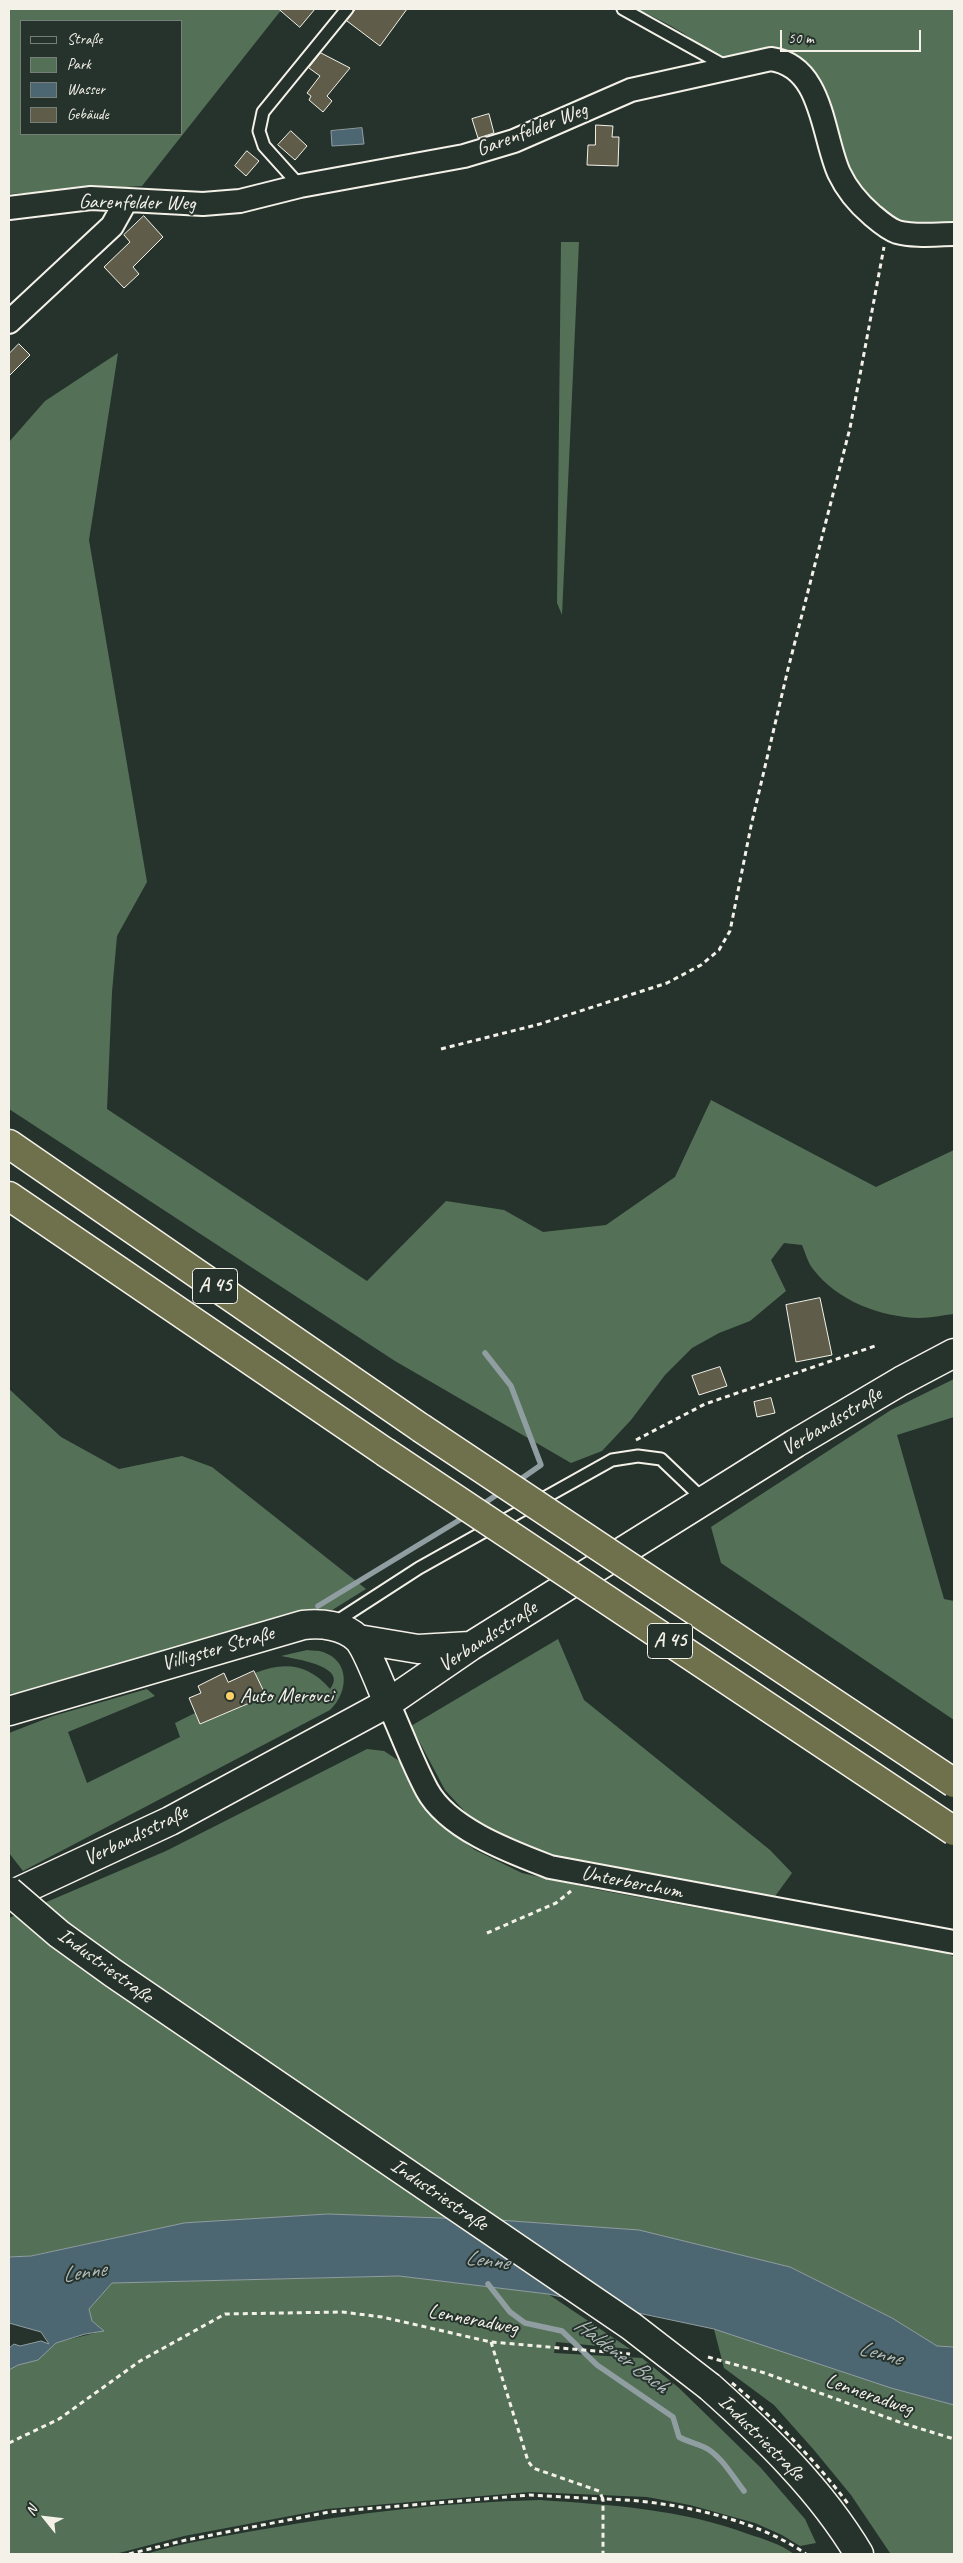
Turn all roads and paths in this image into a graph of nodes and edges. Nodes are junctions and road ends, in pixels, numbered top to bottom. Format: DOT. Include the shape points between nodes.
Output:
graph roads {
  1 [pos="347,9"];
  2 [pos="623,9"];
  3 [pos="727,67"];
  4 [pos="300,186"];
  5 [pos="126,201"];
  6 [pos="9,208"];
  7 [pos="896,232"];
  8 [pos="954,234"];
  9 [pos="9,322"];
  10 [pos="441,1049"];
  11 [pos="9,1144"];
  12 [pos="9,1196"];
  13 [pos="876,1346"];
  14 [pos="954,1353"];
  15 [pos="669,1422"];
  16 [pos="704,1500"];
  17 [pos="330,1626"];
  18 [pos="358,1639"];
  19 [pos="471,1646"];
  20 [pos="388,1702"];
  21 [pos="9,1710"];
  22 [pos="954,1783"];
  23 [pos="954,1831"];
  24 [pos="592,1875"];
  25 [pos="9,1891"];
  26 [pos="9,1896"];
  27 [pos="487,1933"];
  28 [pos="954,1942"];
  29 [pos="491,2342"];
  30 [pos="635,2354"];
  31 [pos="702,2357"];
  32 [pos="954,2439"];
  33 [pos="9,2443"];
  34 [pos="603,2499"];
  35 [pos="129,2554"];
  36 [pos="603,2554"];
  37 [pos="806,2554"];
  38 [pos="859,2554"];
  1 -- 4 [label="lane" via="263,112 259,130 264,146"];
  2 -- 3 [label="lane"];
  3 -- 4 [label="street, Garenfelder Weg" via="631,90 514,141 464,156"];
  3 -- 7 [label="street, Garenfelder Weg" via="771,60 782,61 800,72 818,104 833,155 848,190 865,209"];
  4 -- 5 [label="street, Garenfelder Weg" via="240,201 203,204"];
  5 -- 6 [label="street, Garenfelder Weg" via="91,198"];
  5 -- 9 [label="street" via="112,226"];
  7 -- 8 [label="street"];
  7 -- 10 [label="path" via="885,242 850,428 788,669 730,932 719,950 701,966 667,983 540,1024"];
  11 -- 22 [label="highway, A 45, bridge" via="421,1428"];
  12 -- 23 [label="highway, A 45, bridge" via="385,1452"];
  13 -- 15 [label="path" via="706,1404"];
  14 -- 16 [label="main road, Verbandsstraße" via="901,1381"];
  16 -- 17 [label="lane" via="661,1460 638,1456 612,1460 419,1568"];
  16 -- 19 [label="main road, Verbandsstraße"];
  17 -- 18 [label="main road, Villigster Straße"];
  17 -- 21 [label="main road, Villigster Straße" via="321,1623 303,1625"];
  18 -- 19 [label="main road, Villigster Straße" via="418,1649"];
  18 -- 20 [label="main road"];
  19 -- 20 [label="main road, Verbandsstraße"];
  20 -- 24 [label="street, Unterberchum" via="427,1791 442,1810 495,1846 550,1867"];
  20 -- 26 [label="main road, Verbandsstraße" via="170,1821"];
  24 -- 27 [label="path" via="556,1902"];
  24 -- 28 [label="street, Unterberchum"];
  25 -- 38 [label="main road, Industriestraße, bridge" via="59,1934 113,1973 661,2348 747,2420 815,2493"];
  29 -- 30 [label="path, Lenneradweg"];
  29 -- 33 [label="path, Lenneradweg" via="382,2317 342,2312 225,2314 140,2361 59,2419"];
  29 -- 34 [label="path" via="528,2461 533,2468 599,2491"];
  31 -- 32 [label="path, Lenneradweg" via="765,2373"];
  34 -- 35 [label="path" via="530,2495 329,2512"];
  34 -- 36 [label="path"];
  34 -- 37 [label="path" via="648,2502 721,2517 793,2545"];
}
